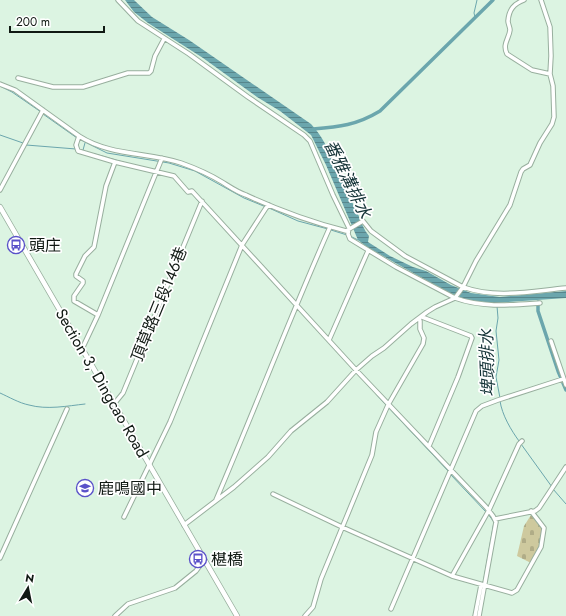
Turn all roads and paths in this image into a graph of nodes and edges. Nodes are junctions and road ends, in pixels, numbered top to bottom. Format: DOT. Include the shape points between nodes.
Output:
graph roads {
  1 [pos="118,0"];
  2 [pos="524,0"];
  3 [pos="541,0"];
  4 [pos="164,39"];
  5 [pos="550,74"];
  6 [pos="18,78"];
  7 [pos="0,84"];
  8 [pos="42,112"];
  9 [pos="79,136"];
  10 [pos="162,158"];
  11 [pos="115,162"];
  12 [pos="155,172"];
  13 [pos="0,190"];
  14 [pos="202,201"];
  15 [pos="0,207"];
  16 [pos="268,207"];
  17 [pos="349,228"];
  18 [pos="329,229"];
  19 [pos="242,246"];
  20 [pos="368,251"];
  21 [pos="463,287"];
  22 [pos="566,288"];
  23 [pos="455,298"];
  24 [pos="540,302"];
  25 [pos="297,305"];
  26 [pos="98,315"];
  27 [pos="420,317"];
  28 [pos="329,340"];
  29 [pos="551,341"];
  30 [pos="82,349"];
  31 [pos="356,370"];
  32 [pos="562,379"];
  33 [pos="566,385"];
  34 [pos="114,404"];
  35 [pos="388,405"];
  36 [pos="67,409"];
  37 [pos="521,442"];
  38 [pos="429,446"];
  39 [pos="150,465"];
  40 [pos="566,467"];
  41 [pos="451,470"];
  42 [pos="273,494"];
  43 [pos="216,501"];
  44 [pos="489,510"];
  45 [pos="532,511"];
  46 [pos="124,517"];
  47 [pos="495,519"];
  48 [pos="184,525"];
  49 [pos="342,527"];
  50 [pos="0,558"];
  51 [pos="413,558"];
  52 [pos="204,560"];
  53 [pos="452,576"];
  54 [pos="483,585"];
  55 [pos="392,609"];
  56 [pos="115,616"];
  57 [pos="237,616"];
  58 [pos="305,616"];
  59 [pos="475,616"];
  60 [pos="479,616"];
  1 -- 4 [label="street" via="138,21"];
  2 -- 5 [label="street" via="514,4 511,9 505,51 532,70"];
  3 -- 5 [label="street" via="550,26"];
  4 -- 6 [label="street" via="150,73 128,73 83,87 53,87"];
  4 -- 17 [label="street" via="189,54 310,141"];
  5 -- 21 [label="street" via="553,86 552,124 530,165 523,168 510,204"];
  7 -- 8 [label="street" via="15,90"];
  8 -- 9 [label="street"];
  8 -- 13 [label="street"];
  9 -- 10 [label="street" via="111,150"];
  9 -- 11 [label="street" via="76,146 78,151"];
  10 -- 12 [label="street"];
  10 -- 16 [label="street" via="198,169"];
  11 -- 12 [label="street"];
  11 -- 26 [label="street" via="106,186 94,247 85,256 76,274 83,281 74,296 74,301"];
  12 -- 14 [label="street" via="174,176 188,192 192,191"];
  12 -- 26 [label="street"];
  14 -- 19 [label="street"];
  14 -- 34 [label="street, 頂草路三段146巷" via="123,393"];
  15 -- 30 [label="street, Section 3, Dingcao Road"];
  16 -- 18 [label="street"];
  16 -- 19 [label="street"];
  17 -- 18 [label="street" via="346,231"];
  17 -- 20 [label="street" via="348,235"];
  17 -- 21 [label="street" via="363,221 371,231 405,256"];
  18 -- 25 [label="street"];
  19 -- 25 [label="street"];
  19 -- 39 [label="street"];
  20 -- 23 [label="street"];
  20 -- 28 [label="street"];
  21 -- 22 [label="street" via="502,294"];
  21 -- 23 [label="street"];
  23 -- 24 [label="street" via="498,306"];
  23 -- 27 [label="street"];
  25 -- 28 [label="street"];
  25 -- 43 [label="street"];
  26 -- 30 [label="street"];
  27 -- 31 [label="street"];
  27 -- 35 [label="street" via="423,344"];
  27 -- 38 [label="street" via="472,338"];
  28 -- 31 [label="street"];
  29 -- 32 [label="street"];
  30 -- 34 [label="street, Section 3, Dingcao Road"];
  31 -- 35 [label="street"];
  31 -- 43 [label="street" via="327,402 300,423 268,456"];
  32 -- 33 [label="street"];
  32 -- 41 [label="street" via="482,406 476,411"];
  34 -- 39 [label="street, Section 3, Dingcao Road"];
  35 -- 38 [label="street"];
  35 -- 49 [label="street" via="376,432 372,455"];
  36 -- 50 [label="street"];
  37 -- 44 [label="street"];
  38 -- 41 [label="street"];
  39 -- 46 [label="street"];
  39 -- 48 [label="street, Section 3, Dingcao Road"];
  40 -- 45 [label="street" via="539,508"];
  41 -- 44 [label="street"];
  41 -- 51 [label="street"];
  42 -- 49 [label="street"];
  43 -- 48 [label="street"];
  44 -- 47 [label="street"];
  44 -- 53 [label="street"];
  45 -- 47 [label="street"];
  45 -- 54 [label="street" via="544,528 541,547 517,590 512,593"];
  47 -- 54 [label="street"];
  48 -- 52 [label="street, Section 3, Dingcao Road"];
  49 -- 51 [label="street"];
  49 -- 58 [label="street" via="313,607"];
  51 -- 53 [label="street"];
  51 -- 55 [label="street"];
  52 -- 56 [label="street" via="196,571 175,588 128,604"];
  52 -- 57 [label="street, Section 3, Dingcao Road"];
  53 -- 54 [label="street"];
  54 -- 59 [label="street"];
  54 -- 60 [label="street"];
}
